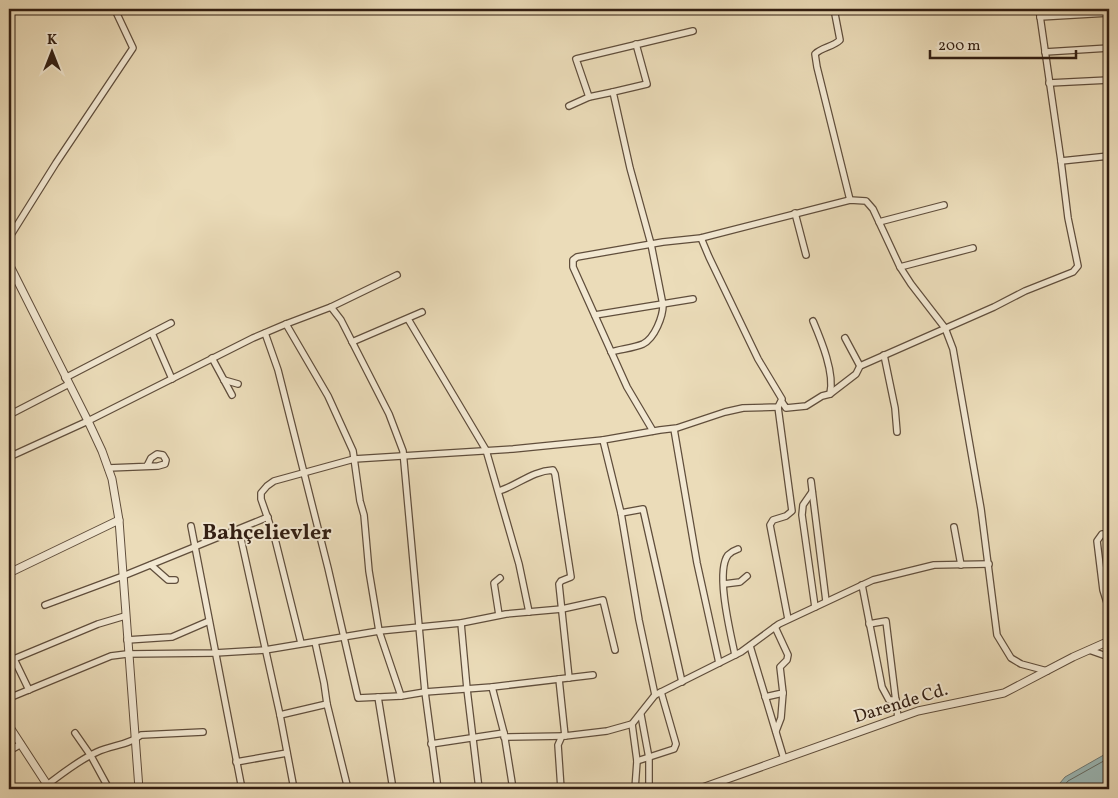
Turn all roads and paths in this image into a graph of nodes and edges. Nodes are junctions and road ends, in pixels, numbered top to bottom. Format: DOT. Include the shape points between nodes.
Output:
graph roads {
  1 [pos="834,9"];
  2 [pos="1039,9"];
  3 [pos="1109,13"];
  4 [pos="117,14"];
  5 [pos="1040,17"];
  6 [pos="693,30"];
  7 [pos="636,44"];
  8 [pos="1109,48"];
  9 [pos="1045,52"];
  10 [pos="1109,80"];
  11 [pos="1050,84"];
  12 [pos="612,92"];
  13 [pos="589,97"];
  14 [pos="569,106"];
  15 [pos="1109,156"];
  16 [pos="1060,161"];
  17 [pos="850,200"];
  18 [pos="944,204"];
  19 [pos="795,213"];
  20 [pos="879,222"];
  21 [pos="9,238"];
  22 [pos="701,238"];
  23 [pos="651,244"];
  24 [pos="973,248"];
  25 [pos="806,255"];
  26 [pos="9,264"];
  27 [pos="900,267"];
  28 [pos="397,275"];
  29 [pos="12,279"];
  30 [pos="692,299"];
  31 [pos="662,303"];
  32 [pos="331,307"];
  33 [pos="422,312"];
  34 [pos="595,315"];
  35 [pos="408,319"];
  36 [pos="814,321"];
  37 [pos="172,323"];
  38 [pos="286,324"];
  39 [pos="945,328"];
  40 [pos="152,333"];
  41 [pos="265,333"];
  42 [pos="845,338"];
  43 [pos="352,342"];
  44 [pos="611,352"];
  45 [pos="884,355"];
  46 [pos="212,358"];
  47 [pos="860,366"];
  48 [pos="172,379"];
  49 [pos="224,380"];
  50 [pos="67,381"];
  51 [pos="238,384"];
  52 [pos="830,394"];
  53 [pos="232,395"];
  54 [pos="780,404"];
  55 [pos="9,415"];
  56 [pos="88,421"];
  57 [pos="674,429"];
  58 [pos="653,431"];
  59 [pos="897,432"];
  60 [pos="603,440"];
  61 [pos="486,450"];
  62 [pos="402,455"];
  63 [pos="9,457"];
  64 [pos="354,459"];
  65 [pos="147,466"];
  66 [pos="108,468"];
  67 [pos="304,472"];
  68 [pos="810,480"];
  69 [pos="498,491"];
  70 [pos="812,492"];
  71 [pos="620,513"];
  72 [pos="268,517"];
  73 [pos="119,520"];
  74 [pos="191,526"];
  75 [pos="954,527"];
  76 [pos="239,530"];
  77 [pos="1109,534"];
  78 [pos="194,548"];
  79 [pos="738,549"];
  80 [pos="989,564"];
  81 [pos="151,565"];
  82 [pos="961,565"];
  83 [pos="9,573"];
  84 [pos="123,576"];
  85 [pos="747,576"];
  86 [pos="500,578"];
  87 [pos="175,580"];
  88 [pos="724,584"];
  89 [pos="862,585"];
  90 [pos="826,602"];
  91 [pos="45,605"];
  92 [pos="815,607"];
  93 [pos="562,609"];
  94 [pos="1109,609"];
  95 [pos="529,612"];
  96 [pos="499,615"];
  97 [pos="125,616"];
  98 [pos="788,619"];
  99 [pos="209,621"];
  100 [pos="461,622"];
  101 [pos="870,624"];
  102 [pos="420,626"];
  103 [pos="775,627"];
  104 [pos="379,631"];
  105 [pos="344,638"];
  106 [pos="127,640"];
  107 [pos="1109,641"];
  108 [pos="315,642"];
  109 [pos="301,643"];
  110 [pos="750,646"];
  111 [pos="265,650"];
  112 [pos="615,650"];
  113 [pos="1088,650"];
  114 [pos="215,653"];
  115 [pos="128,654"];
  116 [pos="735,655"];
  117 [pos="1109,657"];
  118 [pos="11,660"];
  119 [pos="719,663"];
  120 [pos="1046,671"];
  121 [pos="593,675"];
  122 [pos="569,678"];
  123 [pos="559,679"];
  124 [pos="682,682"];
  125 [pos="492,686"];
  126 [pos="467,689"];
  127 [pos="29,690"];
  128 [pos="425,692"];
  129 [pos="783,693"];
  130 [pos="658,694"];
  131 [pos="401,696"];
  132 [pos="378,697"];
  133 [pos="765,697"];
  134 [pos="9,698"];
  135 [pos="896,700"];
  136 [pos="327,704"];
  137 [pos="280,715"];
  138 [pos="641,715"];
  139 [pos="898,718"];
  140 [pos="632,724"];
  141 [pos="9,726"];
  142 [pos="776,731"];
  143 [pos="203,732"];
  144 [pos="75,733"];
  145 [pos="504,735"];
  146 [pos="564,736"];
  147 [pos="474,738"];
  148 [pos="134,741"];
  149 [pos="21,744"];
  150 [pos="431,744"];
  151 [pos="9,751"];
  152 [pos="287,753"];
  153 [pos="91,756"];
  154 [pos="649,758"];
  155 [pos="784,759"];
  156 [pos="637,761"];
  157 [pos="236,762"];
  158 [pos="49,787"];
  159 [pos="109,789"];
  160 [pos="139,789"];
  161 [pos="242,789"];
  162 [pos="294,789"];
  163 [pos="348,789"];
  164 [pos="393,789"];
  165 [pos="438,789"];
  166 [pos="479,789"];
  167 [pos="513,789"];
  168 [pos="562,789"];
  169 [pos="635,789"];
  170 [pos="649,789"];
  171 [pos="699,789"];
  1 -- 17 [label="street" via="840,40 816,54"];
  2 -- 5 [label="street"];
  3 -- 5 [label="street"];
  4 -- 21 [label="street" via="134,48"];
  5 -- 9 [label="street"];
  6 -- 7 [label="street"];
  7 -- 12 [label="street" via="647,84"];
  7 -- 13 [label="street" via="576,59"];
  8 -- 9 [label="street"];
  9 -- 11 [label="street"];
  10 -- 11 [label="street"];
  11 -- 16 [label="street"];
  12 -- 13 [label="street"];
  12 -- 23 [label="street"];
  13 -- 14 [label="street"];
  15 -- 16 [label="street"];
  16 -- 39 [label="street" via="1078,266 1073,272"];
  17 -- 19 [label="street"];
  17 -- 20 [label="street" via="866,201"];
  18 -- 20 [label="street"];
  19 -- 22 [label="street"];
  19 -- 25 [label="street"];
  20 -- 27 [label="street"];
  22 -- 23 [label="street"];
  22 -- 54 [label="street" via="758,359 782,399"];
  23 -- 31 [label="street"];
  23 -- 34 [label="street" via="573,260"];
  24 -- 27 [label="street"];
  26 -- 29 [label="street"];
  27 -- 39 [label="street"];
  28 -- 32 [label="street"];
  29 -- 50 [label="street"];
  30 -- 31 [label="street"];
  31 -- 34 [label="street"];
  31 -- 44 [label="street" via="663,315 644,344"];
  32 -- 38 [label="street"];
  32 -- 43 [label="street"];
  33 -- 35 [label="street"];
  34 -- 44 [label="street"];
  35 -- 43 [label="street"];
  35 -- 61 [label="street"];
  36 -- 52 [label="street" via="825,354 832,386"];
  37 -- 40 [label="street"];
  38 -- 41 [label="street"];
  38 -- 64 [label="street" via="328,396 354,451"];
  39 -- 45 [label="street"];
  39 -- 80 [label="street" via="953,349"];
  40 -- 48 [label="street"];
  40 -- 50 [label="street"];
  41 -- 46 [label="street"];
  41 -- 67 [label="street" via="278,370"];
  42 -- 47 [label="street"];
  43 -- 62 [label="street" via="389,414"];
  44 -- 58 [label="street"];
  45 -- 47 [label="street"];
  45 -- 59 [label="street"];
  46 -- 48 [label="street"];
  46 -- 49 [label="street"];
  47 -- 52 [label="street" via="856,374"];
  48 -- 56 [label="street"];
  49 -- 51 [label="street"];
  49 -- 53 [label="street"];
  50 -- 55 [label="street"];
  50 -- 56 [label="street"];
  52 -- 54 [label="street" via="806,406 786,408"];
  54 -- 57 [label="street" via="725,412"];
  54 -- 98 [label="street" via="792,511 773,520 770,525"];
  56 -- 63 [label="street"];
  56 -- 66 [label="street"];
  57 -- 58 [label="street"];
  57 -- 119 [label="street" via="697,563"];
  58 -- 60 [label="street"];
  60 -- 61 [label="street"];
  60 -- 71 [label="street"];
  61 -- 62 [label="street"];
  61 -- 69 [label="street"];
  62 -- 64 [label="street"];
  62 -- 102 [label="street"];
  64 -- 67 [label="street"];
  64 -- 104 [label="street"];
  65 -- 66 [label="street"];
  66 -- 73 [label="street"];
  67 -- 72 [label="street" via="274,481 261,492"];
  67 -- 105 [label="street"];
  68 -- 70 [label="street"];
  69 -- 93 [label="street" via="545,470 553,470 571,577 559,584"];
  69 -- 95 [label="street"];
  70 -- 90 [label="street"];
  70 -- 92 [label="street" via="802,515"];
  71 -- 124 [label="street" via="643,509"];
  71 -- 130 [label="street" via="639,620"];
  72 -- 76 [label="street"];
  72 -- 109 [label="street"];
  73 -- 83 [label="street"];
  73 -- 84 [label="street"];
  74 -- 78 [label="street"];
  75 -- 82 [label="street"];
  76 -- 78 [label="street"];
  76 -- 111 [label="street"];
  77 -- 94 [label="street" via="1102,534 1097,541 1103,590"];
  78 -- 81 [label="street"];
  78 -- 99 [label="street"];
  79 -- 88 [label="street" via="726,560"];
  80 -- 82 [label="street"];
  80 -- 120 [label="street" via="997,635 1004,649 1020,664"];
  81 -- 84 [label="street"];
  81 -- 87 [label="street" via="168,580"];
  82 -- 89 [label="street" via="934,565"];
  84 -- 91 [label="street"];
  84 -- 97 [label="street"];
  85 -- 88 [label="street" via="740,582"];
  86 -- 96 [label="street" via="494,583"];
  88 -- 116 [label="street" via="724,605"];
  89 -- 90 [label="street"];
  89 -- 101 [label="street"];
  90 -- 92 [label="street"];
  92 -- 98 [label="street"];
  93 -- 95 [label="street"];
  93 -- 112 [label="street" via="603,600"];
  93 -- 122 [label="street"];
  95 -- 96 [label="street"];
  96 -- 100 [label="street"];
  97 -- 106 [label="street"];
  97 -- 118 [label="street"];
  98 -- 103 [label="street"];
  99 -- 106 [label="street" via="172,637"];
  99 -- 114 [label="street"];
  100 -- 102 [label="street"];
  100 -- 126 [label="street"];
  101 -- 135 [label="street" via="882,687 889,700"];
  101 -- 135 [label="street" via="886,621"];
  102 -- 104 [label="street"];
  102 -- 128 [label="street"];
  103 -- 110 [label="street"];
  103 -- 129 [label="street" via="788,655 780,667"];
  104 -- 105 [label="street"];
  104 -- 131 [label="street"];
  105 -- 108 [label="street"];
  105 -- 132 [label="street" via="358,698"];
  106 -- 115 [label="street"];
  107 -- 113 [label="street, Darende Cd."];
  108 -- 109 [label="street"];
  108 -- 136 [label="street"];
  109 -- 111 [label="street"];
  110 -- 116 [label="street"];
  110 -- 133 [label="street"];
  111 -- 114 [label="street"];
  111 -- 137 [label="street"];
  113 -- 117 [label="street"];
  113 -- 120 [label="street, Darende Cd."];
  114 -- 115 [label="street"];
  114 -- 157 [label="street"];
  115 -- 127 [label="street" via="111,656"];
  115 -- 148 [label="street"];
  116 -- 119 [label="street"];
  118 -- 127 [label="street"];
  119 -- 124 [label="street"];
  120 -- 139 [label="street, Darende Cd." via="1004,693"];
  121 -- 122 [label="street"];
  122 -- 123 [label="street"];
  123 -- 125 [label="street"];
  123 -- 146 [label="street"];
  124 -- 130 [label="street"];
  125 -- 126 [label="street"];
  125 -- 145 [label="street"];
  126 -- 128 [label="street"];
  126 -- 147 [label="street"];
  127 -- 134 [label="street"];
  128 -- 131 [label="street"];
  128 -- 150 [label="street"];
  129 -- 133 [label="street"];
  129 -- 142 [label="street" via="781,718"];
  130 -- 138 [label="street"];
  130 -- 154 [label="street" via="676,744 674,749"];
  131 -- 132 [label="street"];
  132 -- 164 [label="street"];
  133 -- 142 [label="street"];
  135 -- 139 [label="street"];
  136 -- 137 [label="street"];
  136 -- 163 [label="street"];
  137 -- 152 [label="street"];
  138 -- 140 [label="street"];
  138 -- 154 [label="street"];
  139 -- 155 [label="street, Darende Cd."];
  140 -- 146 [label="street" via="607,731"];
  140 -- 156 [label="street"];
  141 -- 149 [label="street"];
  142 -- 155 [label="street"];
  143 -- 148 [label="street" via="141,735"];
  144 -- 153 [label="street"];
  145 -- 146 [label="street"];
  145 -- 147 [label="street"];
  145 -- 167 [label="street"];
  146 -- 168 [label="street" via="558,745"];
  147 -- 150 [label="street"];
  147 -- 166 [label="street"];
  148 -- 153 [label="street"];
  148 -- 160 [label="street"];
  149 -- 151 [label="street"];
  149 -- 158 [label="street"];
  150 -- 165 [label="street"];
  152 -- 157 [label="street"];
  152 -- 162 [label="street"];
  153 -- 158 [label="street" via="73,766"];
  153 -- 159 [label="street"];
  154 -- 156 [label="street"];
  154 -- 170 [label="street"];
  155 -- 171 [label="street, Darende Cd."];
  156 -- 169 [label="street"];
  157 -- 161 [label="street"];
}
